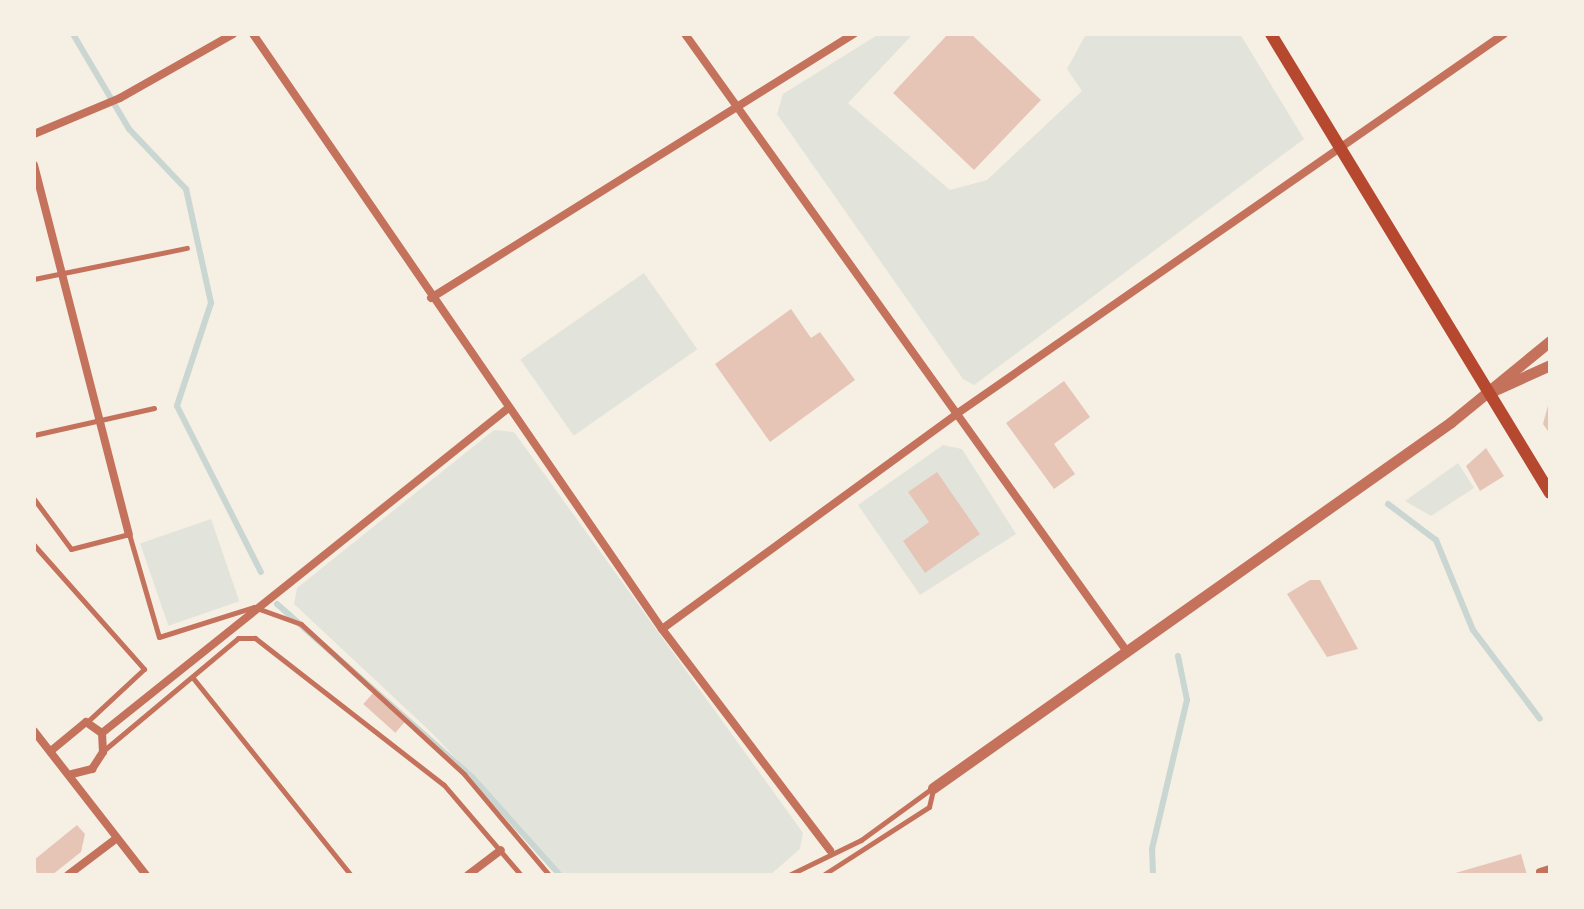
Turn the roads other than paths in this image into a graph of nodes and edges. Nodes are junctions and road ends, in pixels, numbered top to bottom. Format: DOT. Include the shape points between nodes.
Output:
graph roads {
  1 [pos="233,34"];
  2 [pos="253,34"];
  3 [pos="685,34"];
  4 [pos="854,34"];
  5 [pos="1271,34"];
  6 [pos="1504,34"];
  7 [pos="736,106"];
  8 [pos="34,134"];
  9 [pos="1340,147"];
  10 [pos="34,165"];
  11 [pos="187,248"];
  12 [pos="61,272"];
  13 [pos="34,279"];
  14 [pos="431,298"];
  15 [pos="1550,341"];
  16 [pos="1550,365"];
  17 [pos="1490,391"];
  18 [pos="154,408"];
  19 [pos="507,409"];
  20 [pos="955,415"];
  21 [pos="101,416"];
  22 [pos="34,435"];
  23 [pos="1550,493"];
  24 [pos="34,499"];
  25 [pos="129,534"];
  26 [pos="34,545"];
  27 [pos="254,607"];
  28 [pos="662,629"];
  29 [pos="1128,653"];
  30 [pos="193,678"];
  31 [pos="86,722"];
  32 [pos="34,731"];
  33 [pos="102,733"];
  34 [pos="52,750"];
  35 [pos="103,752"];
  36 [pos="72,774"];
  37 [pos="933,788"];
  38 [pos="117,838"];
  39 [pos="501,850"];
  40 [pos="830,850"];
  41 [pos="1550,869"];
  42 [pos="1540,872"];
  43 [pos="68,875"];
  44 [pos="146,875"];
  45 [pos="351,875"];
  46 [pos="468,875"];
  47 [pos="521,875"];
  48 [pos="549,875"];
  49 [pos="789,875"];
  50 [pos="823,875"];
  1 -- 8 [label="street" via="120,98"];
  2 -- 14 [label="street"];
  3 -- 7 [label="street"];
  4 -- 7 [label="street"];
  5 -- 9 [label="main road"];
  6 -- 9 [label="street"];
  7 -- 14 [label="street"];
  7 -- 20 [label="street"];
  9 -- 17 [label="main road"];
  9 -- 20 [label="street"];
  10 -- 12 [label="street"];
  11 -- 12 [label="lane"];
  12 -- 13 [label="lane"];
  12 -- 21 [label="street"];
  14 -- 19 [label="street"];
  15 -- 17 [label="street"];
  16 -- 17 [label="street"];
  17 -- 23 [label="main road"];
  17 -- 29 [label="street"];
  18 -- 21 [label="lane"];
  19 -- 27 [label="street"];
  19 -- 28 [label="street"];
  20 -- 28 [label="street"];
  20 -- 29 [label="street"];
  21 -- 22 [label="lane"];
  21 -- 25 [label="street"];
  24 -- 25 [label="lane" via="71,549"];
  25 -- 27 [label="lane" via="159,637"];
  26 -- 31 [label="lane" via="144,669"];
  27 -- 33 [label="street"];
  27 -- 48 [label="lane" via="301,624 464,774"];
  28 -- 40 [label="street"];
  29 -- 37 [label="street"];
  30 -- 35 [label="lane"];
  30 -- 39 [label="lane" via="238,638 255,638 444,785"];
  30 -- 45 [label="lane"];
  31 -- 33 [label="street"];
  31 -- 34 [label="street"];
  32 -- 34 [label="street"];
  33 -- 35 [label="street"];
  34 -- 36 [label="street"];
  35 -- 36 [label="street" via="92,769"];
  36 -- 38 [label="street"];
  37 -- 40 [label="lane" via="861,840"];
  37 -- 50 [label="lane" via="929,807"];
  38 -- 43 [label="street"];
  38 -- 44 [label="street"];
  39 -- 46 [label="street"];
  39 -- 47 [label="lane"];
  40 -- 49 [label="lane"];
  41 -- 42 [label="street"];
}
